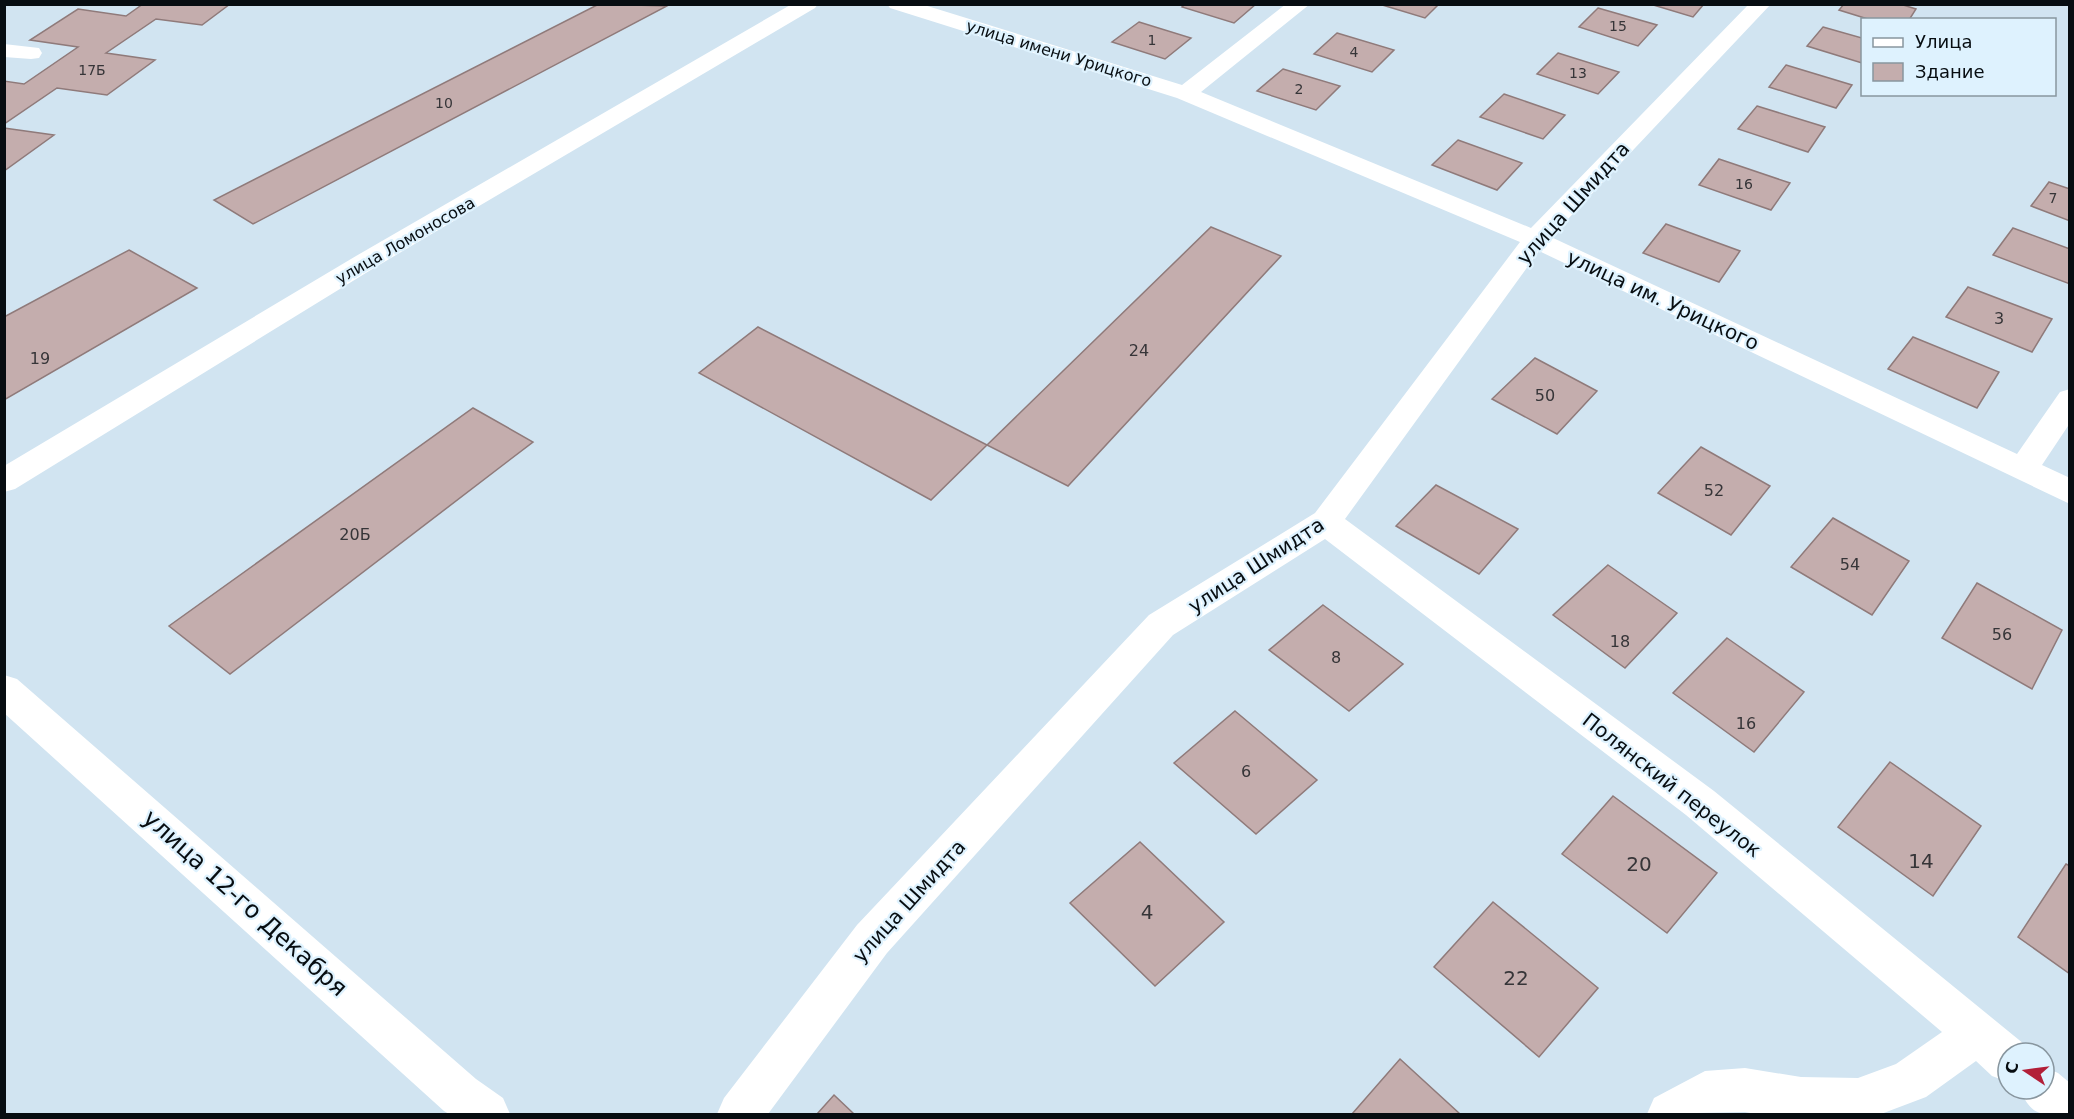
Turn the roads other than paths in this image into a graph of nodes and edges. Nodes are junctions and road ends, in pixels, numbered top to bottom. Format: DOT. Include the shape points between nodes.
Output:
graph roads {
  1 [pos="808,4"];
  2 [pos="897,4"];
  3 [pos="1300,4"];
  4 [pos="1761,4"];
  5 [pos="4,50"];
  6 [pos="31,53"];
  7 [pos="1185,93"];
  8 [pos="1535,239"];
  9 [pos="2070,399"];
  10 [pos="2023,469"];
  11 [pos="4,481"];
  12 [pos="2070,492"];
  13 [pos="1326,522"];
  14 [pos="4,690"];
  15 [pos="1992,1047"];
  16 [pos="2056,1100"];
  17 [pos="2070,1112"];
  18 [pos="487,1114"];
  19 [pos="740,1114"];
  20 [pos="1670,1114"];
  1 -- 11 [label="street, улица Ломоносова" via="365,262"];
  2 -- 7 [label="street, улица имени Урицкого"];
  3 -- 7 [label="street"];
  4 -- 8 [label="street, улица Шмидта"];
  5 -- 6 [label="street"];
  7 -- 8 [label="street, улица им. Урицкого"];
  8 -- 10 [label="street, улица им. Урицкого"];
  8 -- 13 [label="street, улица Шмидта"];
  9 -- 10 [label="street"];
  10 -- 12 [label="street, улица им. Урицкого"];
  13 -- 15 [label="street, Полянский переулок" via="1700,803"];
  13 -- 19 [label="street, улица Шмидта" via="1161,626 872,939"];
  14 -- 18 [label="street, улица 12-го Декабря" via="460,1095"];
  15 -- 20 [label="street" via="1858,1101 1801,1100 1746,1090 1706,1093"];
  16 -- 17 [label="street"];
}
